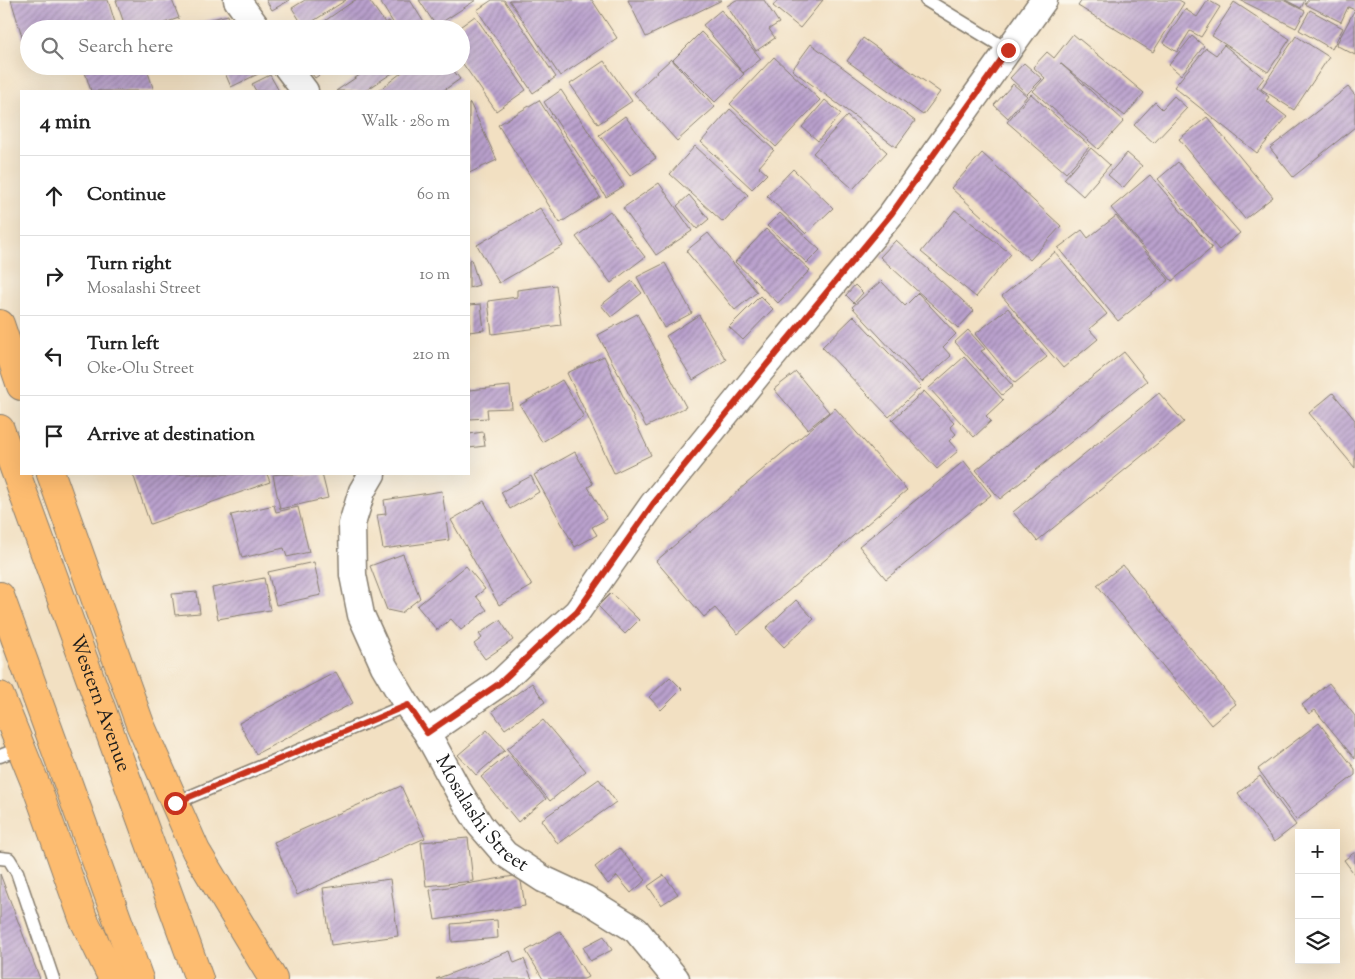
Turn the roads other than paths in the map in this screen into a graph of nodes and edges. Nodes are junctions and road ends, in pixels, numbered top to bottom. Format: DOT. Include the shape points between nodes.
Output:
graph roads {
  1 [pos="236,0"];
  2 [pos="926,0"];
  3 [pos="1044,0"];
  4 [pos="251,20"];
  5 [pos="1008,50"];
  6 [pos="293,75"];
  7 [pos="304,90"];
  8 [pos="0,324"];
  9 [pos="20,383"];
  10 [pos="0,429"];
  11 [pos="51,475"];
  12 [pos="371,475"];
  13 [pos="0,596"];
  14 [pos="0,696"];
  15 [pos="408,705"];
  16 [pos="427,733"];
  17 [pos="10,752"];
  18 [pos="175,803"];
  19 [pos="0,858"];
  20 [pos="53,979"];
  21 [pos="113,979"];
  22 [pos="139,979"];
  23 [pos="199,979"];
  24 [pos="273,979"];
  25 [pos="676,979"];
  1 -- 4 [label="street"];
  2 -- 5 [label="lane"];
  3 -- 5 [label="street"];
  5 -- 16 [label="street" via="892,213 653,504 577,612 500,683"];
  6 -- 7 [label="street"];
  8 -- 9 [label="main road"];
  10 -- 23 [label="main road, Western Avenue"];
  11 -- 18 [label="main road, Western Avenue" via="140,724"];
  12 -- 15 [label="street, Mosalashi Street" via="362,491 352,524 353,575 361,616 384,666"];
  13 -- 22 [label="main road"];
  14 -- 17 [label="main road"];
  15 -- 16 [label="street, Mosalashi Street"];
  15 -- 18 [label="lane"];
  16 -- 25 [label="street, Mosalashi Street" via="480,825 505,854 543,880 586,899 636,930"];
  17 -- 21 [label="main road" via="36,785 84,918"];
  18 -- 24 [label="main road, Western Avenue" via="196,851"];
  19 -- 20 [label="lane" via="9,859 16,872"];
}
